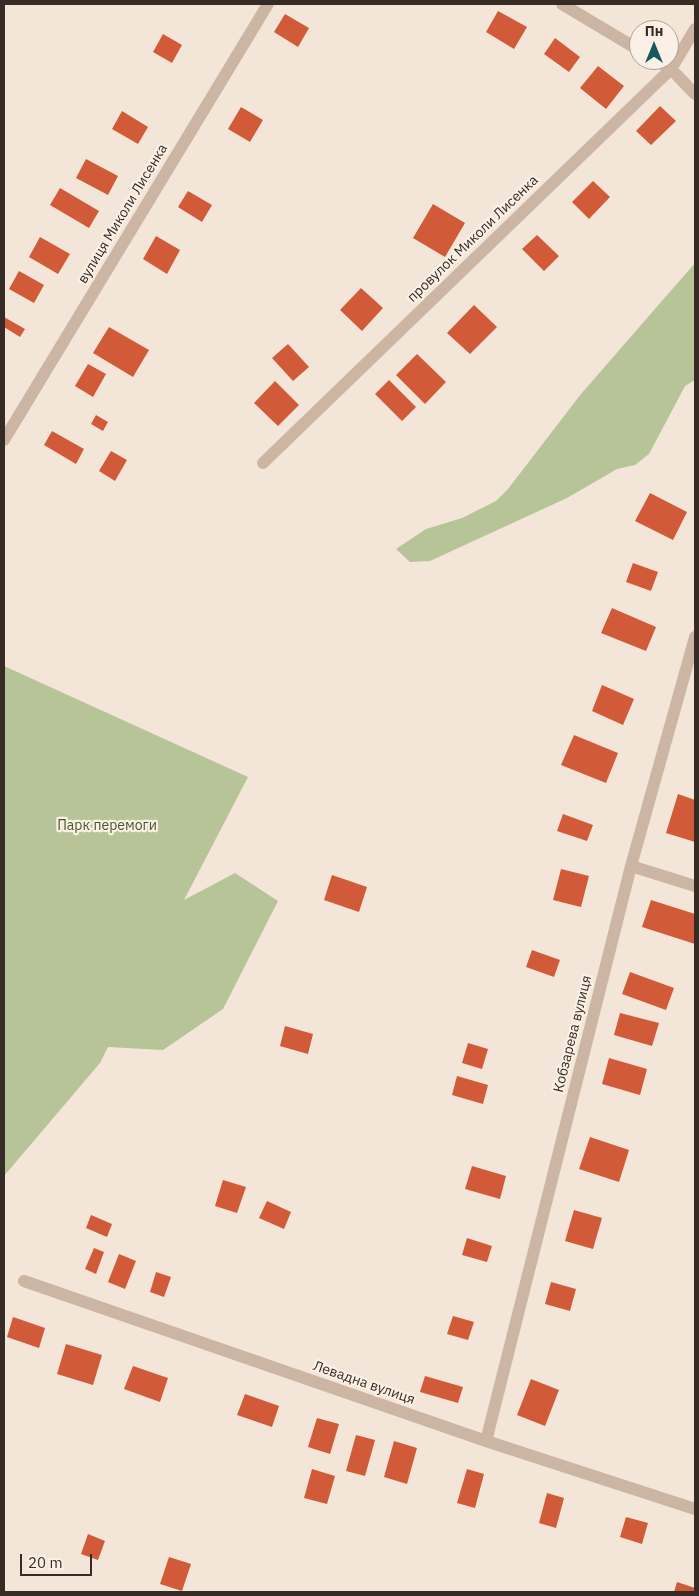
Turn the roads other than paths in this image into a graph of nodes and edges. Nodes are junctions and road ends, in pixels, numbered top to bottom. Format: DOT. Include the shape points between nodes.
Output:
graph roads {
  1 [pos="268,4"];
  2 [pos="562,4"];
  3 [pos="695,30"];
  4 [pos="629,44"];
  5 [pos="679,56"];
  6 [pos="670,70"];
  7 [pos="672,70"];
  8 [pos="695,94"];
  9 [pos="4,440"];
  10 [pos="262,463"];
  11 [pos="695,637"];
  12 [pos="631,866"];
  13 [pos="695,886"];
  14 [pos="24,1281"];
  15 [pos="486,1441"];
  16 [pos="695,1509"];
  1 -- 9 [label="street, вулиця Миколи Лисенка"];
  2 -- 4 [label="street"];
  3 -- 5 [label="street, провулок Миколи Лисенка"];
  6 -- 10 [label="street, провулок Миколи Лисенка"];
  7 -- 8 [label="street"];
  11 -- 12 [label="street, Кобзарева вулиця"];
  12 -- 13 [label="street"];
  12 -- 15 [label="street, Кобзарева вулиця"];
  14 -- 15 [label="street, Левадна вулиця"];
  15 -- 16 [label="street, Левадна вулиця"];
}
